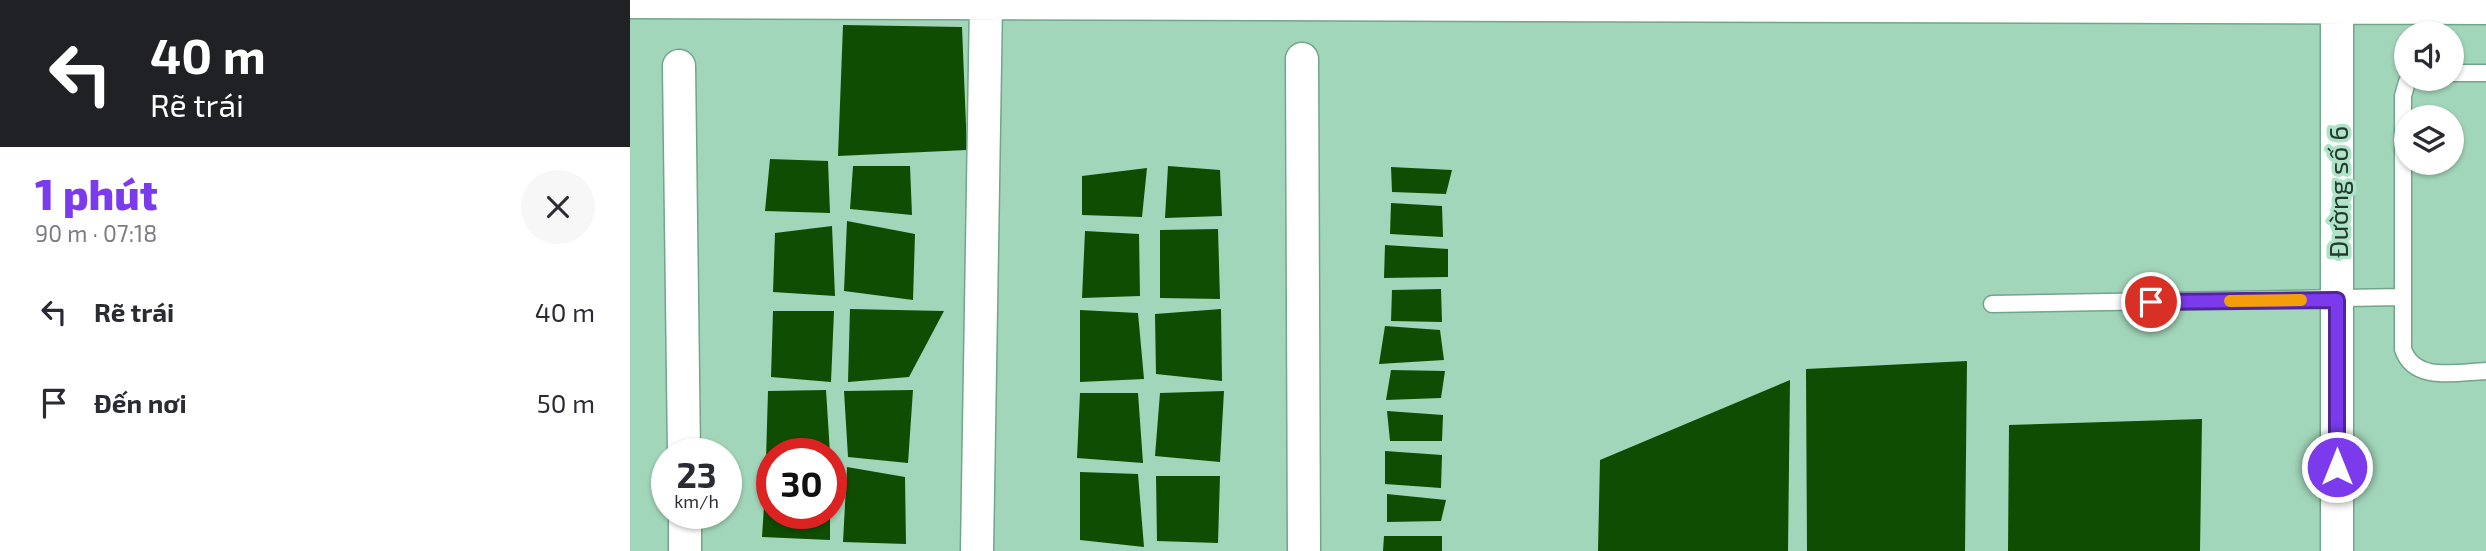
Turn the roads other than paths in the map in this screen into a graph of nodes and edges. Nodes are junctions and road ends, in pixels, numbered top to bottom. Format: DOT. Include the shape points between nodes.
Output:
graph roads {
  1 [pos="678,1"];
  2 [pos="630,2"];
  3 [pos="1325,2"];
  4 [pos="986,3"];
  5 [pos="2337,4"];
  6 [pos="2486,8"];
  7 [pos="1302,59"];
  8 [pos="679,66"];
  9 [pos="2464,73"];
  10 [pos="2486,73"];
  11 [pos="2404,91"];
  12 [pos="2402,297"];
  13 [pos="2337,300"];
  14 [pos="1992,304"];
  15 [pos="2486,372"];
  16 [pos="684,438"];
  17 [pos="685,529"];
  18 [pos="685,551"];
  19 [pos="978,551"];
  20 [pos="1304,551"];
  21 [pos="2337,551"];
  1 -- 2 [label="street"];
  1 -- 4 [label="street"];
  3 -- 4 [label="street"];
  3 -- 5 [label="street"];
  4 -- 19 [label="street"];
  5 -- 6 [label="street"];
  5 -- 13 [label="street, Đường số 6"];
  7 -- 20 [label="street"];
  8 -- 16 [label="street"];
  9 -- 10 [label="lane"];
  11 -- 12 [label="lane"];
  12 -- 13 [label="lane"];
  12 -- 15 [label="lane" via="2403,349 2415,369"];
  13 -- 14 [label="lane"];
  13 -- 21 [label="street, Đường số 6"];
  17 -- 18 [label="street"];
}
